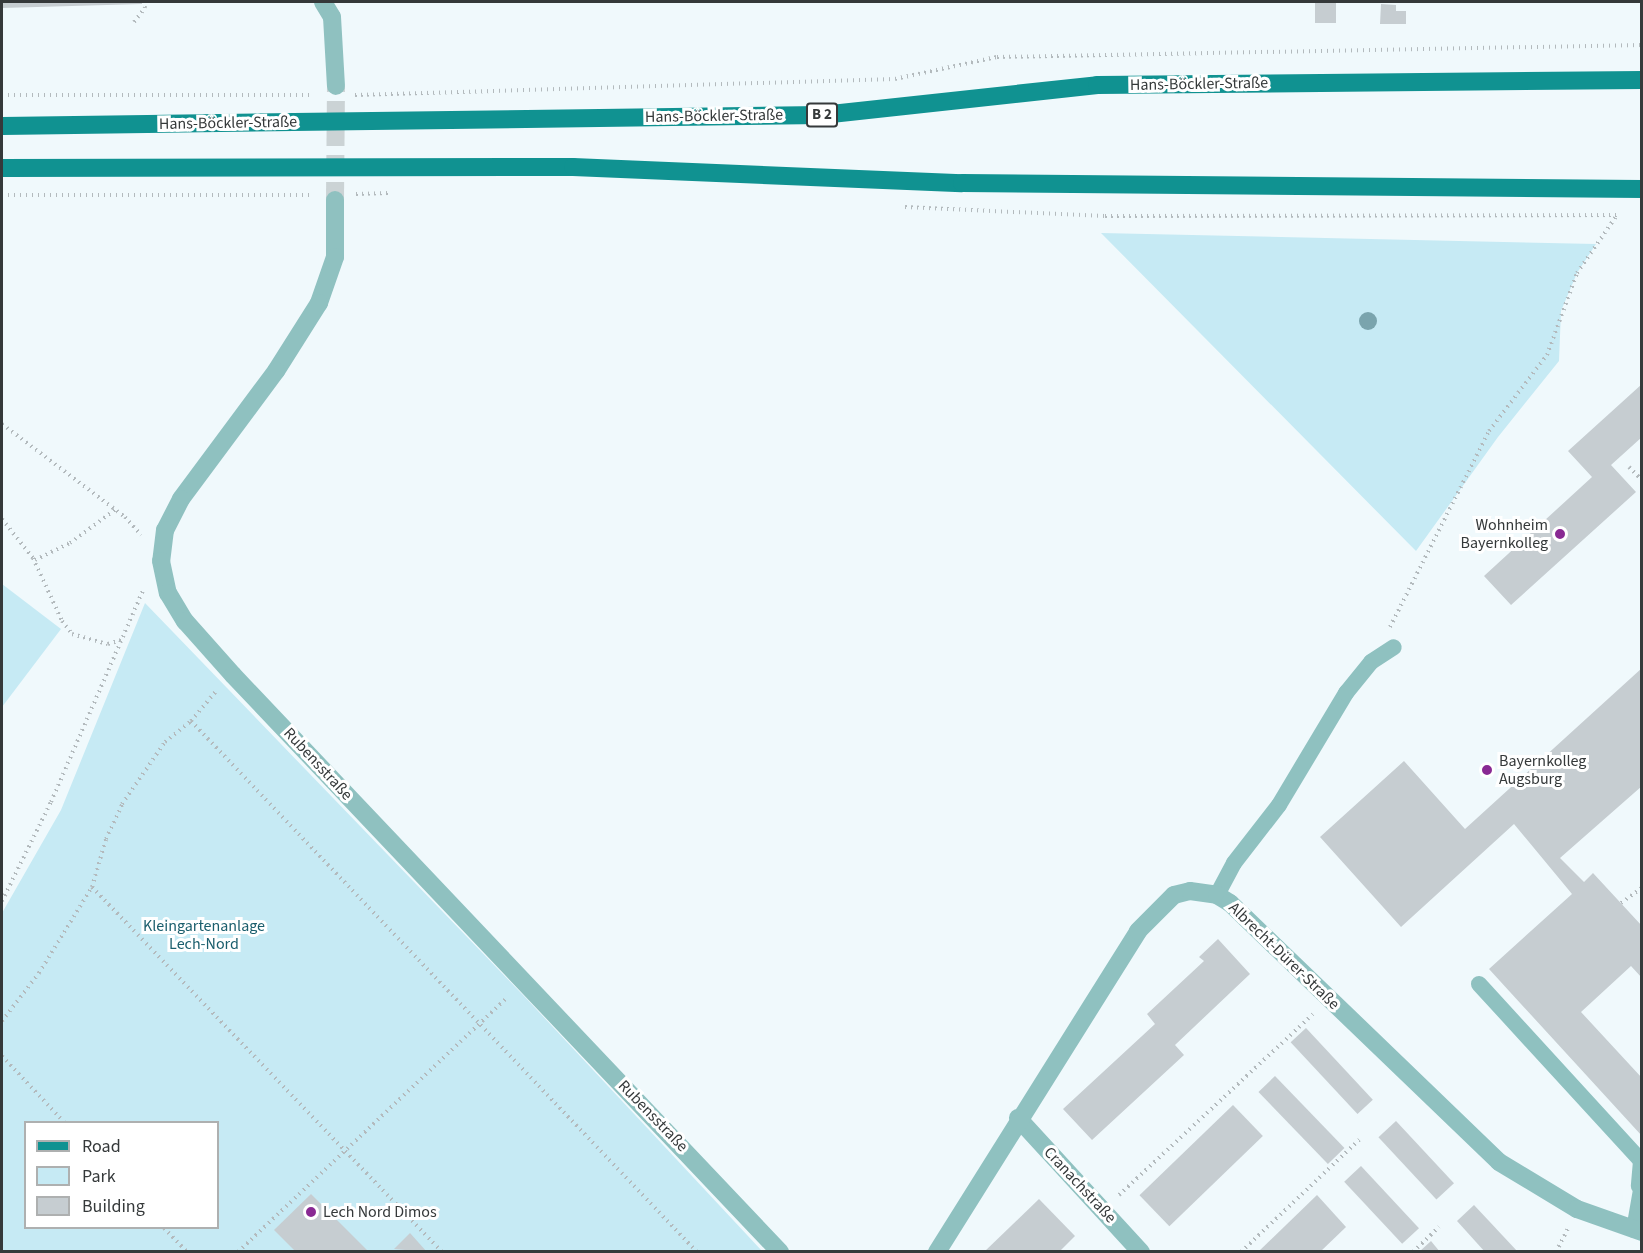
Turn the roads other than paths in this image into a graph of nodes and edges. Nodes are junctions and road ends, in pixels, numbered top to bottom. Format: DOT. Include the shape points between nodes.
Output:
graph roads {
  1 [pos="323,2"];
  2 [pos="1641,80"];
  3 [pos="334,92"];
  4 [pos="2,126"];
  5 [pos="2,168"];
  6 [pos="1641,189"];
  7 [pos="335,196"];
  8 [pos="1394,647"];
  9 [pos="1217,895"];
  10 [pos="1479,984"];
  11 [pos="1018,1118"];
  12 [pos="1640,1185"];
  13 [pos="1638,1231"];
  14 [pos="780,1251"];
  15 [pos="937,1251"];
  16 [pos="1141,1251"];
  1 -- 3 [label="street" via="332,17"];
  2 -- 4 [label="main road, Hans-Böckler-Straße / B 2" via="1096,85 822,115"];
  5 -- 6 [label="main road" via="573,167 962,183"];
  7 -- 14 [label="street, Rubensstraße" via="335,257 319,303 276,370 181,499 165,530 161,561 168,593 185,621 233,675"];
  8 -- 9 [label="lane" via="1371,662 1346,693 1279,805 1234,863"];
  9 -- 11 [label="street, Albrecht-Dürer-Straße" via="1190,891 1174,895 1155,910"];
  9 -- 13 [label="street, Albrecht-Dürer-Straße" via="1510,1170 1577,1209"];
  10 -- 12 [label="lane" via="1641,1161"];
  11 -- 15 [label="street, Albrecht-Dürer-Straße"];
  11 -- 16 [label="street, Cranachstraße"];
  12 -- 13 [label="lane"];
}
